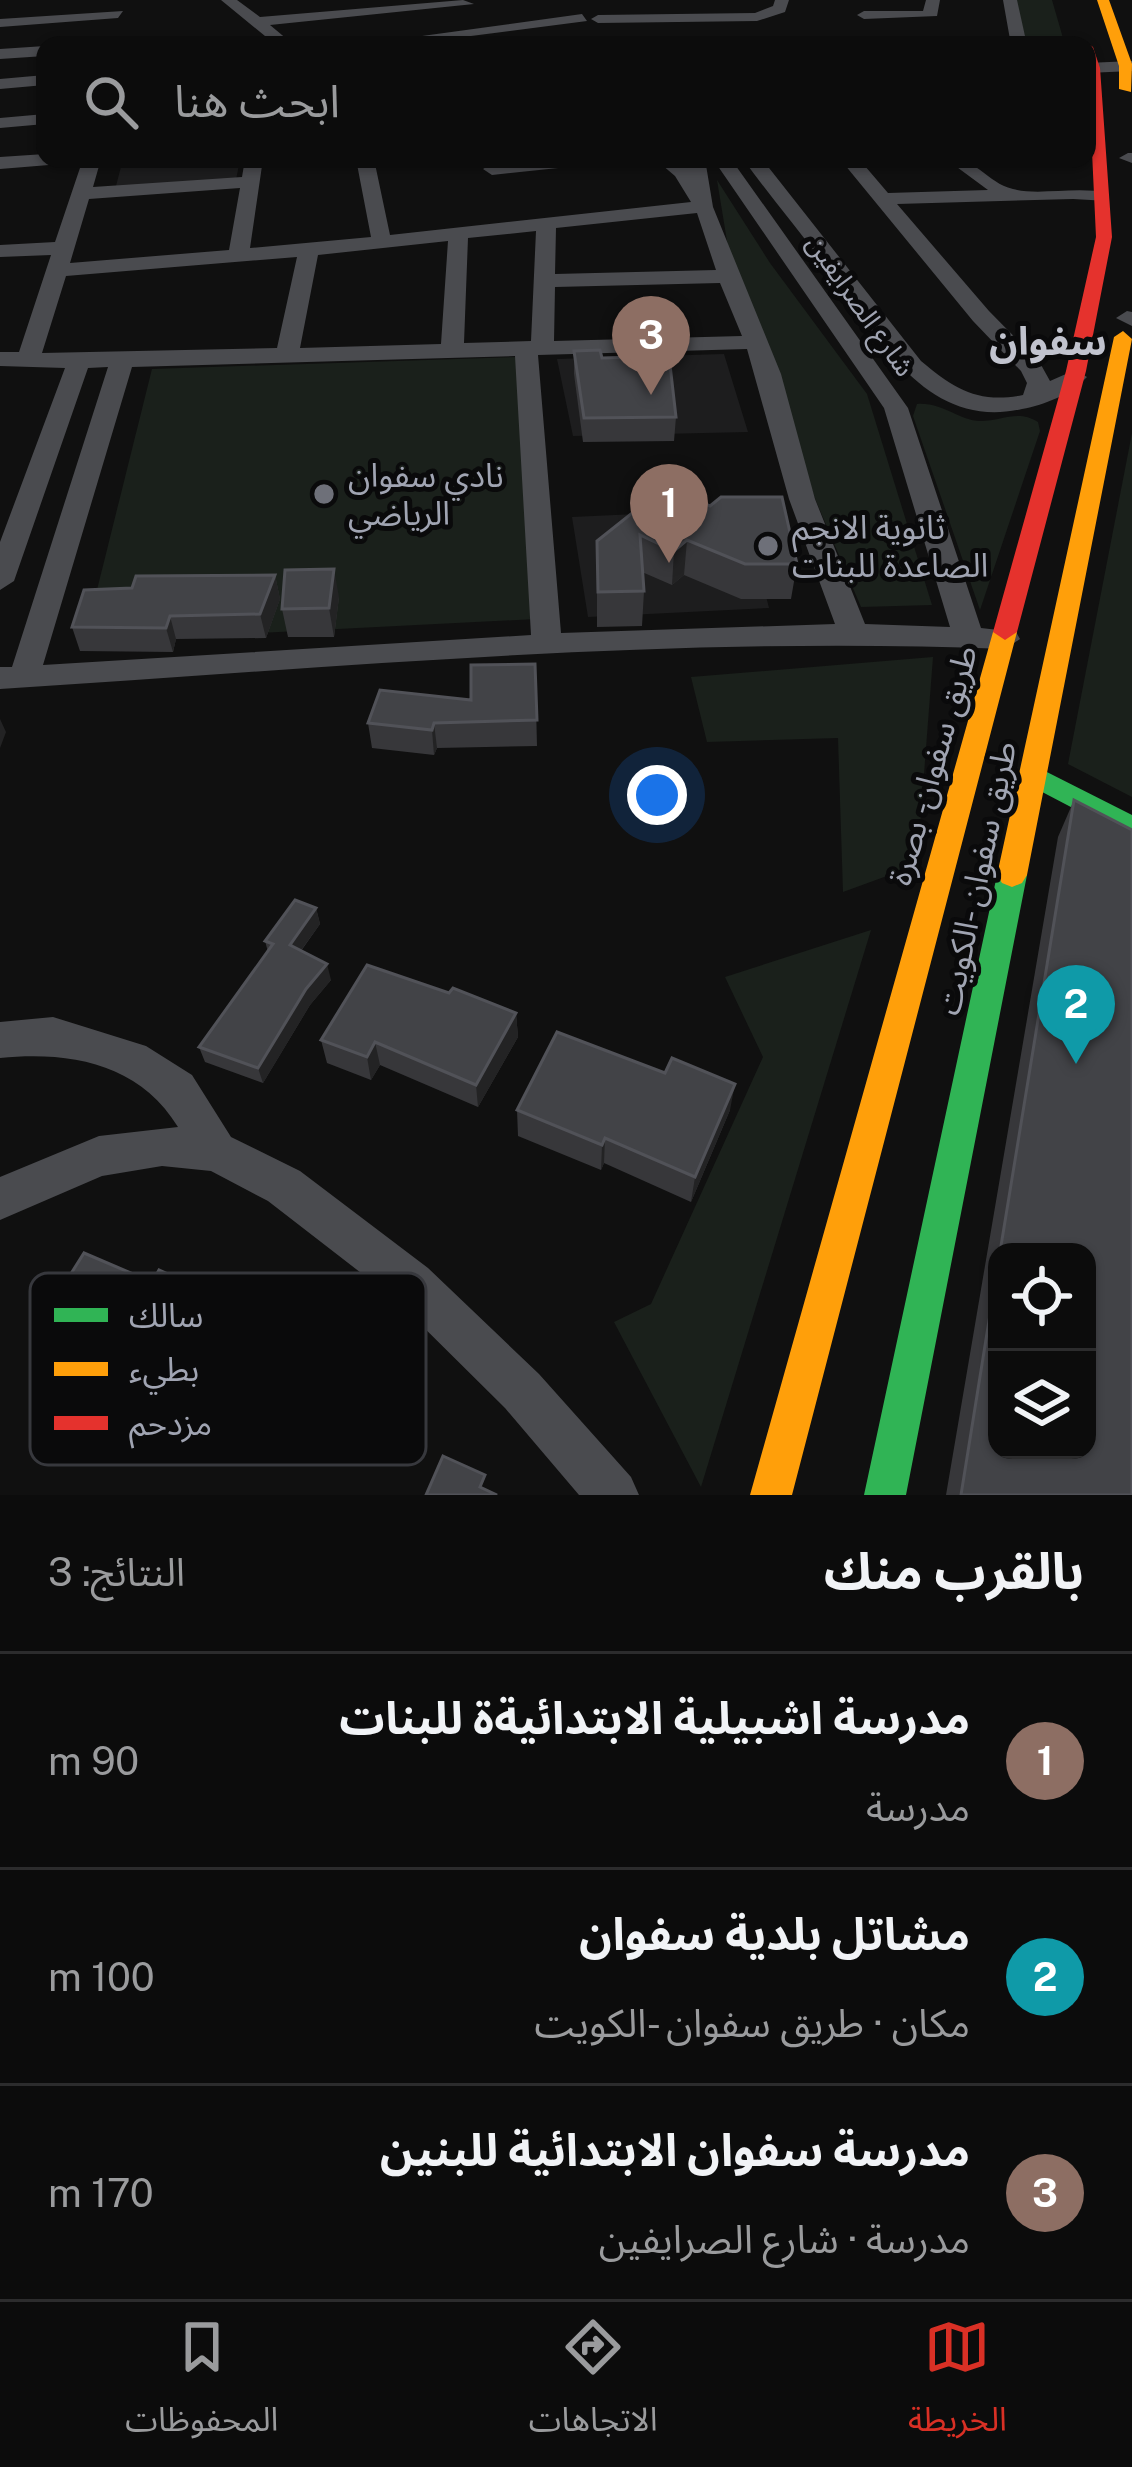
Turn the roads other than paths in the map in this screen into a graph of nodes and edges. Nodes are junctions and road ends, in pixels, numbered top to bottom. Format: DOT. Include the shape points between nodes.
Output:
graph roads {
  1 [pos="567,0"];
  2 [pos="723,0"];
  3 [pos="782,0"];
  4 [pos="932,0"];
  5 [pos="1010,0"];
  6 [pos="1103,0"];
  7 [pos="231,2"];
  8 [pos="465,2"];
  9 [pos="254,3"];
  10 [pos="860,7"];
  11 [pos="391,12"];
  12 [pos="117,15"];
  13 [pos="734,17"];
  14 [pos="757,17"];
  15 [pos="257,22"];
  16 [pos="595,22"];
  17 [pos="0,23"];
  18 [pos="486,29"];
  19 [pos="874,30"];
  20 [pos="275,36"];
  21 [pos="402,36"];
  22 [pos="446,36"];
  23 [pos="495,36"];
  24 [pos="1017,36"];
  25 [pos="36,52"];
  26 [pos="1096,53"];
  27 [pos="0,54"];
  28 [pos="1129,66"];
  29 [pos="36,81"];
  30 [pos="0,84"];
  31 [pos="36,120"];
  32 [pos="0,123"];
  33 [pos="1128,141"];
  34 [pos="36,160"];
  35 [pos="0,163"];
  36 [pos="89,168"];
  37 [pos="253,168"];
  38 [pos="367,168"];
  39 [pos="492,168"];
  40 [pos="706,168"];
  41 [pos="709,168"];
  42 [pos="710,168"];
  43 [pos="856,168"];
  44 [pos="969,168"];
  45 [pos="1085,168"];
  46 [pos="251,182"];
  47 [pos="503,188"];
  48 [pos="1082,188"];
  49 [pos="1132,190"];
  50 [pos="82,194"];
  51 [pos="1008,195"];
  52 [pos="881,200"];
  53 [pos="704,206"];
  54 [pos="528,220"];
  55 [pos="458,235"];
  56 [pos="382,243"];
  57 [pos="0,250"];
  58 [pos="309,250"];
  59 [pos="238,254"];
  60 [pos="62,259"];
  61 [pos="728,276"];
  62 [pos="546,281"];
  63 [pos="1130,311"];
  64 [pos="757,342"];
  65 [pos="534,348"];
  66 [pos="452,350"];
  67 [pos="286,354"];
  68 [pos="29,358"];
  69 [pos="0,359"];
  70 [pos="122,360"];
  71 [pos="79,362"];
  72 [pos="1077,368"];
  73 [pos="1117,370"];
  74 [pos="928,383"];
  75 [pos="884,391"];
  76 [pos="1035,396"];
  77 [pos="0,581"];
  78 [pos="854,633"];
  79 [pos="968,635"];
  80 [pos="1005,639"];
  81 [pos="547,644"];
  82 [pos="12,678"];
  83 [pos="1035,776"];
  84 [pos="1132,827"];
  85 [pos="0,1040"];
  86 [pos="217,1151"];
  87 [pos="0,1199"];
  88 [pos="398,1273"];
  89 [pos="426,1298"];
  90 [pos="613,1495"];
  91 [pos="771,1495"];
  92 [pos="885,1495"];
  1 -- 16 [label="street"];
  2 -- 13 [label="street"];
  3 -- 14 [label="street" via="780,9"];
  4 -- 10 [label="street" via="932,13 923,15"];
  5 -- 24 [label="street"];
  6 -- 28 [label="main road"];
  7 -- 9 [label="street"];
  7 -- 15 [label="street"];
  8 -- 11 [label="street"];
  8 -- 18 [label="street"];
  10 -- 19 [label="street"];
  11 -- 15 [label="street"];
  11 -- 21 [label="street"];
  12 -- 17 [label="street"];
  13 -- 14 [label="street"];
  13 -- 16 [label="street"];
  14 -- 16 [label="street" via="765,31"];
  15 -- 20 [label="street"];
  16 -- 18 [label="street"];
  18 -- 22 [label="street"];
  18 -- 23 [label="street"];
  25 -- 27 [label="street"];
  26 -- 28 [label="street"];
  28 -- 33 [label="main road"];
  29 -- 30 [label="street"];
  31 -- 32 [label="street"];
  33 -- 49 [label="main road"];
  34 -- 35 [label="street"];
  36 -- 50 [label="street"];
  37 -- 46 [label="street"];
  38 -- 56 [label="street"];
  39 -- 47 [label="street"];
  40 -- 53 [label="street"];
  41 -- 75 [label="street, شارع الصرايفين"];
  42 -- 74 [label="street, شارع الصرايفين"];
  43 -- 52 [label="street"];
  44 -- 51 [label="street"];
  45 -- 48 [label="main road, طريق سفوان- بصرة"];
  46 -- 50 [label="street"];
  46 -- 59 [label="street"];
  48 -- 51 [label="street"];
  48 -- 72 [label="main road, طريق سفوان- بصرة" via="1103,237"];
  50 -- 60 [label="street"];
  51 -- 52 [label="street"];
  52 -- 76 [label="street" via="1032,368"];
  53 -- 54 [label="street"];
  53 -- 61 [label="street"];
  54 -- 55 [label="street"];
  54 -- 62 [label="street"];
  55 -- 56 [label="street"];
  55 -- 66 [label="street"];
  56 -- 58 [label="street"];
  57 -- 60 [label="street"];
  58 -- 59 [label="street"];
  58 -- 67 [label="street"];
  59 -- 60 [label="street"];
  60 -- 68 [label="street"];
  61 -- 62 [label="street"];
  61 -- 64 [label="street"];
  62 -- 65 [label="street"];
  63 -- 73 [label="main road, طريق سفوان -الكويت"];
  64 -- 65 [label="street"];
  64 -- 78 [label="street" via="802,500"];
  65 -- 66 [label="street"];
  65 -- 81 [label="street"];
  66 -- 67 [label="street"];
  67 -- 70 [label="street"];
  68 -- 69 [label="street"];
  68 -- 71 [label="street"];
  70 -- 71 [label="street"];
  70 -- 82 [label="street"];
  71 -- 77 [label="street"];
  72 -- 73 [label="main road"];
  72 -- 76 [label="street"];
  72 -- 80 [label="main road, طريق سفوان- بصرة"];
  73 -- 83 [label="main road, طريق سفوان -الكويت"];
  74 -- 75 [label="street"];
  74 -- 76 [label="street" via="974,406"];
  75 -- 79 [label="street, شارع الصرايفين"];
  78 -- 79 [label="street"];
  78 -- 81 [label="street"];
  79 -- 80 [label="street"];
  80 -- 91 [label="main road, طريق سفوان- بصرة"];
  81 -- 82 [label="street"];
  83 -- 84 [label="main road"];
  83 -- 92 [label="main road, طريق سفوان -الكويت"];
  85 -- 86 [label="street" via="53,1035 132,1059 177,1088"];
  86 -- 87 [label="street" via="162,1146 99,1156"];
  86 -- 88 [label="street" via="284,1186"];
  89 -- 90 [label="street"];
}
